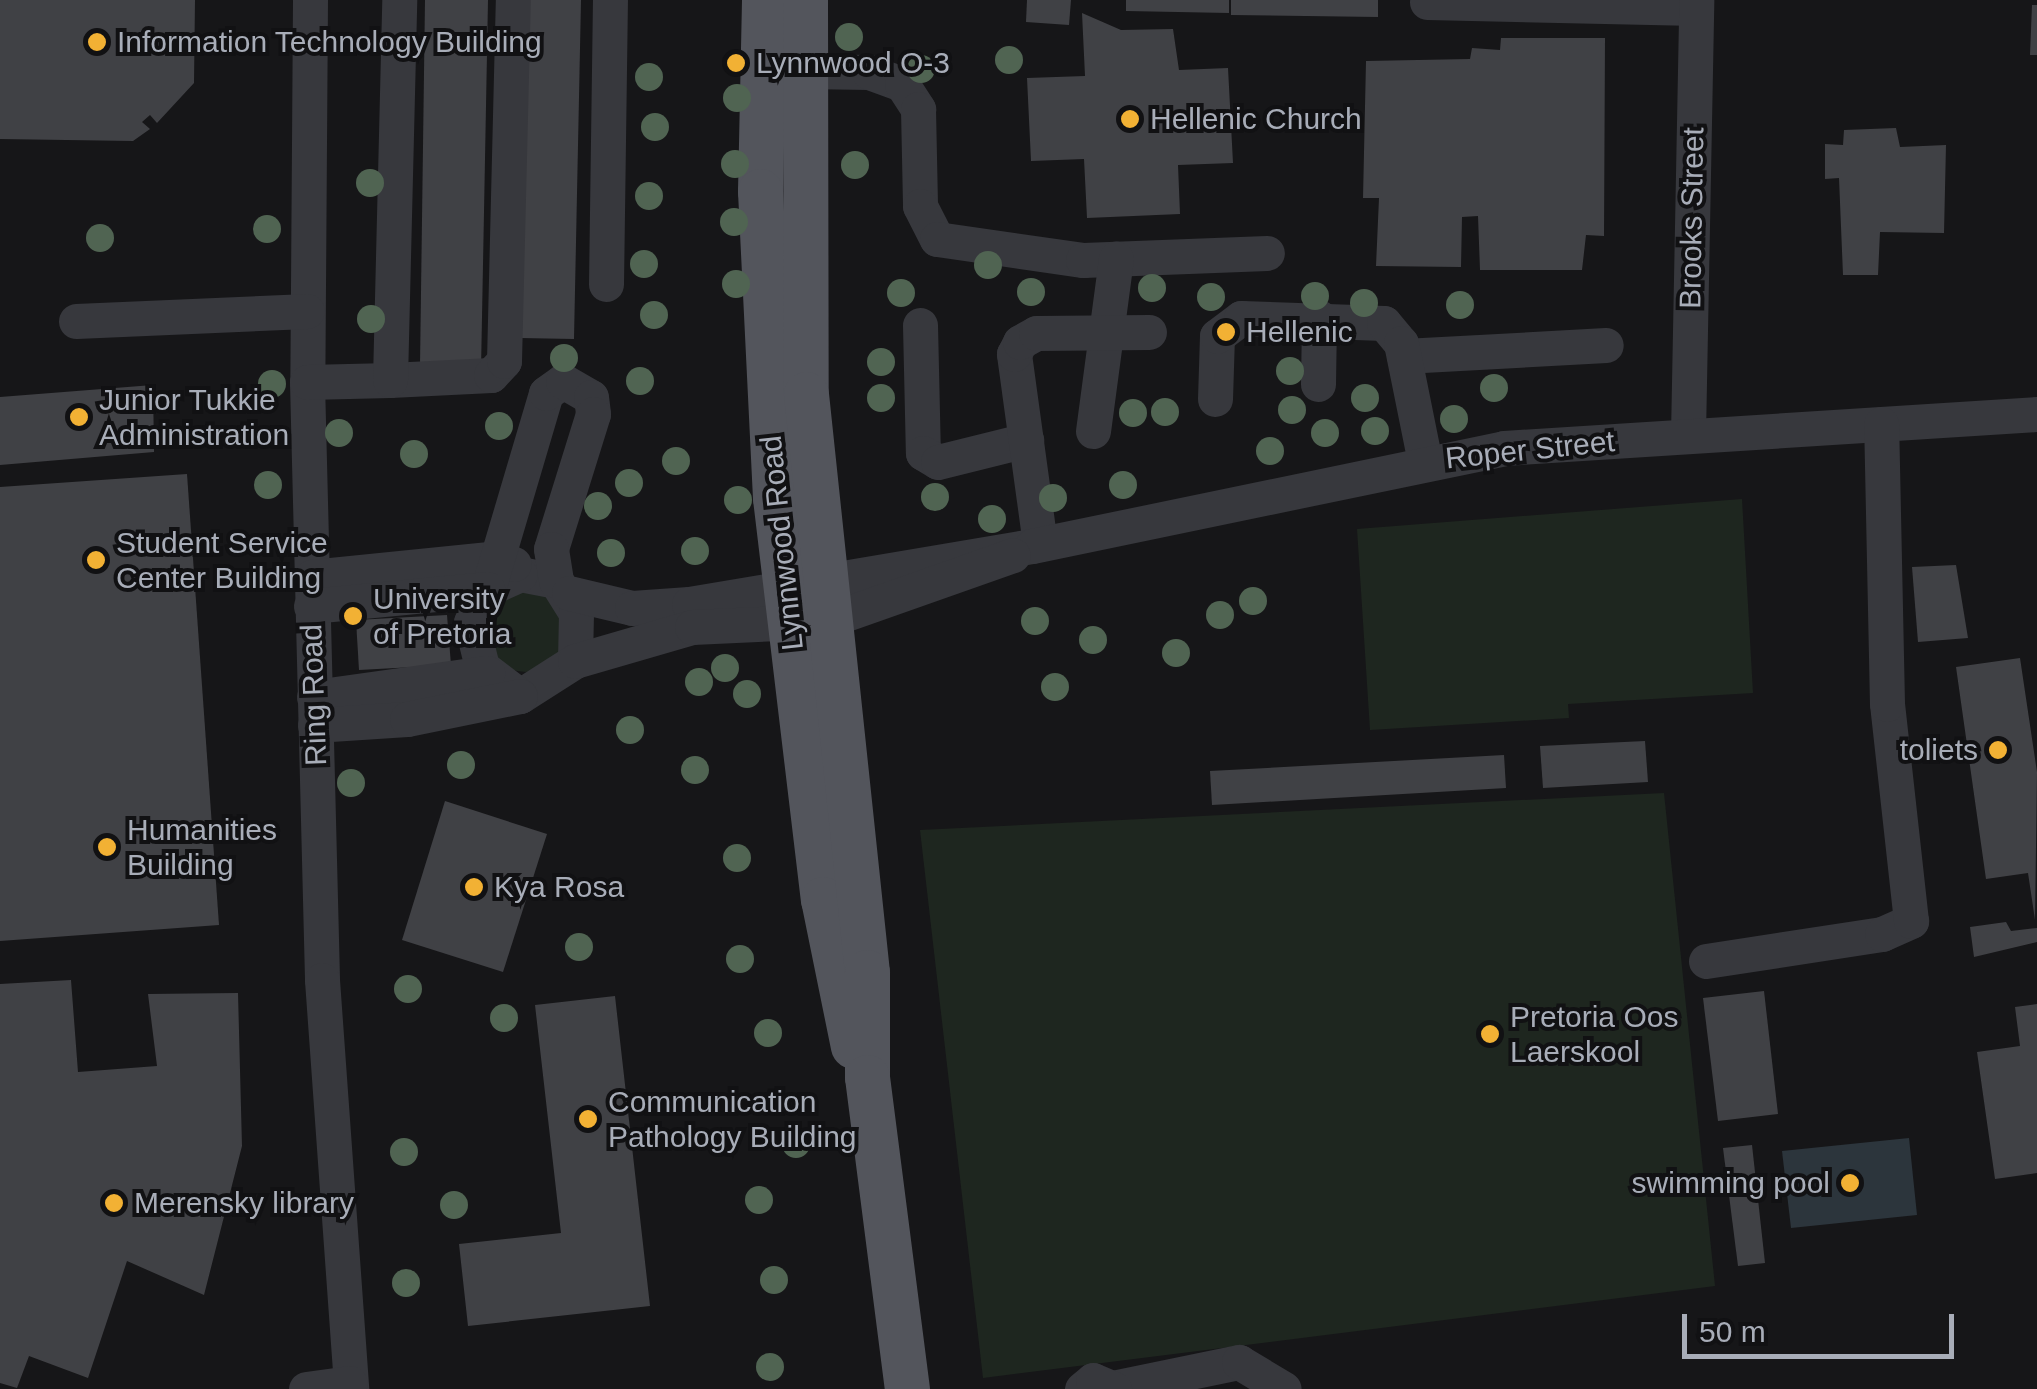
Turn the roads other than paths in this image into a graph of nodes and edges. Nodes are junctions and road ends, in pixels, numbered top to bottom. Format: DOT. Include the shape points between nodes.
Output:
graph roads {
  1 [pos="310,0"];
  2 [pos="399,0"];
  3 [pos="513,0"];
  4 [pos="610,0"];
  5 [pos="764,0"];
  6 [pos="805,0"];
  7 [pos="1428,2"];
  8 [pos="1486,2"];
  9 [pos="1576,2"];
  10 [pos="1696,4"];
  11 [pos="804,71"];
  12 [pos="1267,252"];
  13 [pos="1116,259"];
  14 [pos="606,284"];
  15 [pos="306,312"];
  16 [pos="1319,317"];
  17 [pos="76,321"];
  18 [pos="920,325"];
  19 [pos="1103,329"];
  20 [pos="1149,332"];
  21 [pos="1606,345"];
  22 [pos="1404,356"];
  23 [pos="390,380"];
  24 [pos="307,382"];
  25 [pos="1318,384"];
  26 [pos="1215,399"];
  27 [pos="2037,414"];
  28 [pos="1882,424"];
  29 [pos="1093,431"];
  30 [pos="1688,435"];
  31 [pos="1026,440"];
  32 [pos="1425,462"];
  33 [pos="1036,545"];
  34 [pos="491,578"];
  35 [pos="554,583"];
  36 [pos="311,591"];
  37 [pos="806,602"];
  38 [pos="574,661"];
  39 [pos="487,673"];
  40 [pos="520,696"];
  41 [pos="315,711"];
  42 [pos="1706,961"];
  43 [pos="351,1386"];
  44 [pos="1089,1388"];
  45 [pos="306,1389"];
  46 [pos="907,1389"];
  47 [pos="1284,1389"];
  1 -- 15 [label="street, Ring Road"];
  2 -- 23 [label="street"];
  3 -- 23 [label="street" via="504,361 491,375"];
  4 -- 14 [label="street"];
  5 -- 37 [label="main road, Lynnwood Road" via="766,385"];
  6 -- 11 [label="main road, Lynnwood Road"];
  7 -- 8 [label="street"];
  8 -- 9 [label="street"];
  9 -- 10 [label="street"];
  10 -- 30 [label="street, Brooks Street"];
  11 -- 13 [label="street" via="902,84 918,110 920,206 937,239"];
  11 -- 37 [label="main road, Lynnwood Road"];
  12 -- 13 [label="street"];
  13 -- 19 [label="street"];
  15 -- 17 [label="street"];
  15 -- 24 [label="street, Ring Road"];
  16 -- 22 [label="street" via="1384,323"];
  16 -- 25 [label="street"];
  16 -- 26 [label="street" via="1255,314 1227,324 1217,336"];
  18 -- 31 [label="street" via="923,453 938,462"];
  19 -- 20 [label="street"];
  19 -- 29 [label="street"];
  19 -- 31 [label="street" via="1020,342"];
  21 -- 22 [label="street"];
  22 -- 32 [label="street"];
  23 -- 24 [label="street"];
  24 -- 36 [label="street, Ring Road"];
  27 -- 28 [label="street, Roper Street"];
  28 -- 30 [label="street, Roper Street"];
  28 -- 42 [label="street" via="1887,704 1911,922 1882,934"];
  30 -- 32 [label="street, Roper Street"];
  31 -- 33 [label="street"];
  32 -- 33 [label="street, Roper Street"];
  33 -- 37 [label="street, Roper Street"];
  34 -- 35 [label="street"];
  34 -- 35 [label="street" via="506,503 546,393 563,381 583,387 593,414 551,549"];
  34 -- 36 [label="street"];
  34 -- 39 [label="street" via="471,622"];
  35 -- 37 [label="street" via="654,608"];
  35 -- 38 [label="street"];
  36 -- 41 [label="street, Ring Road"];
  37 -- 38 [label="street" via="674,630"];
  37 -- 46 [label="main road, Lynnwood Road" via="837,991 868,1078"];
  38 -- 40 [label="street"];
  39 -- 40 [label="street"];
  39 -- 41 [label="street"];
  40 -- 41 [label="street" via="407,719"];
  41 -- 43 [label="street, Ring Road" via="322,980"];
  43 -- 45 [label="street"];
  44 -- 47 [label="street" via="1238,1362"];
}
